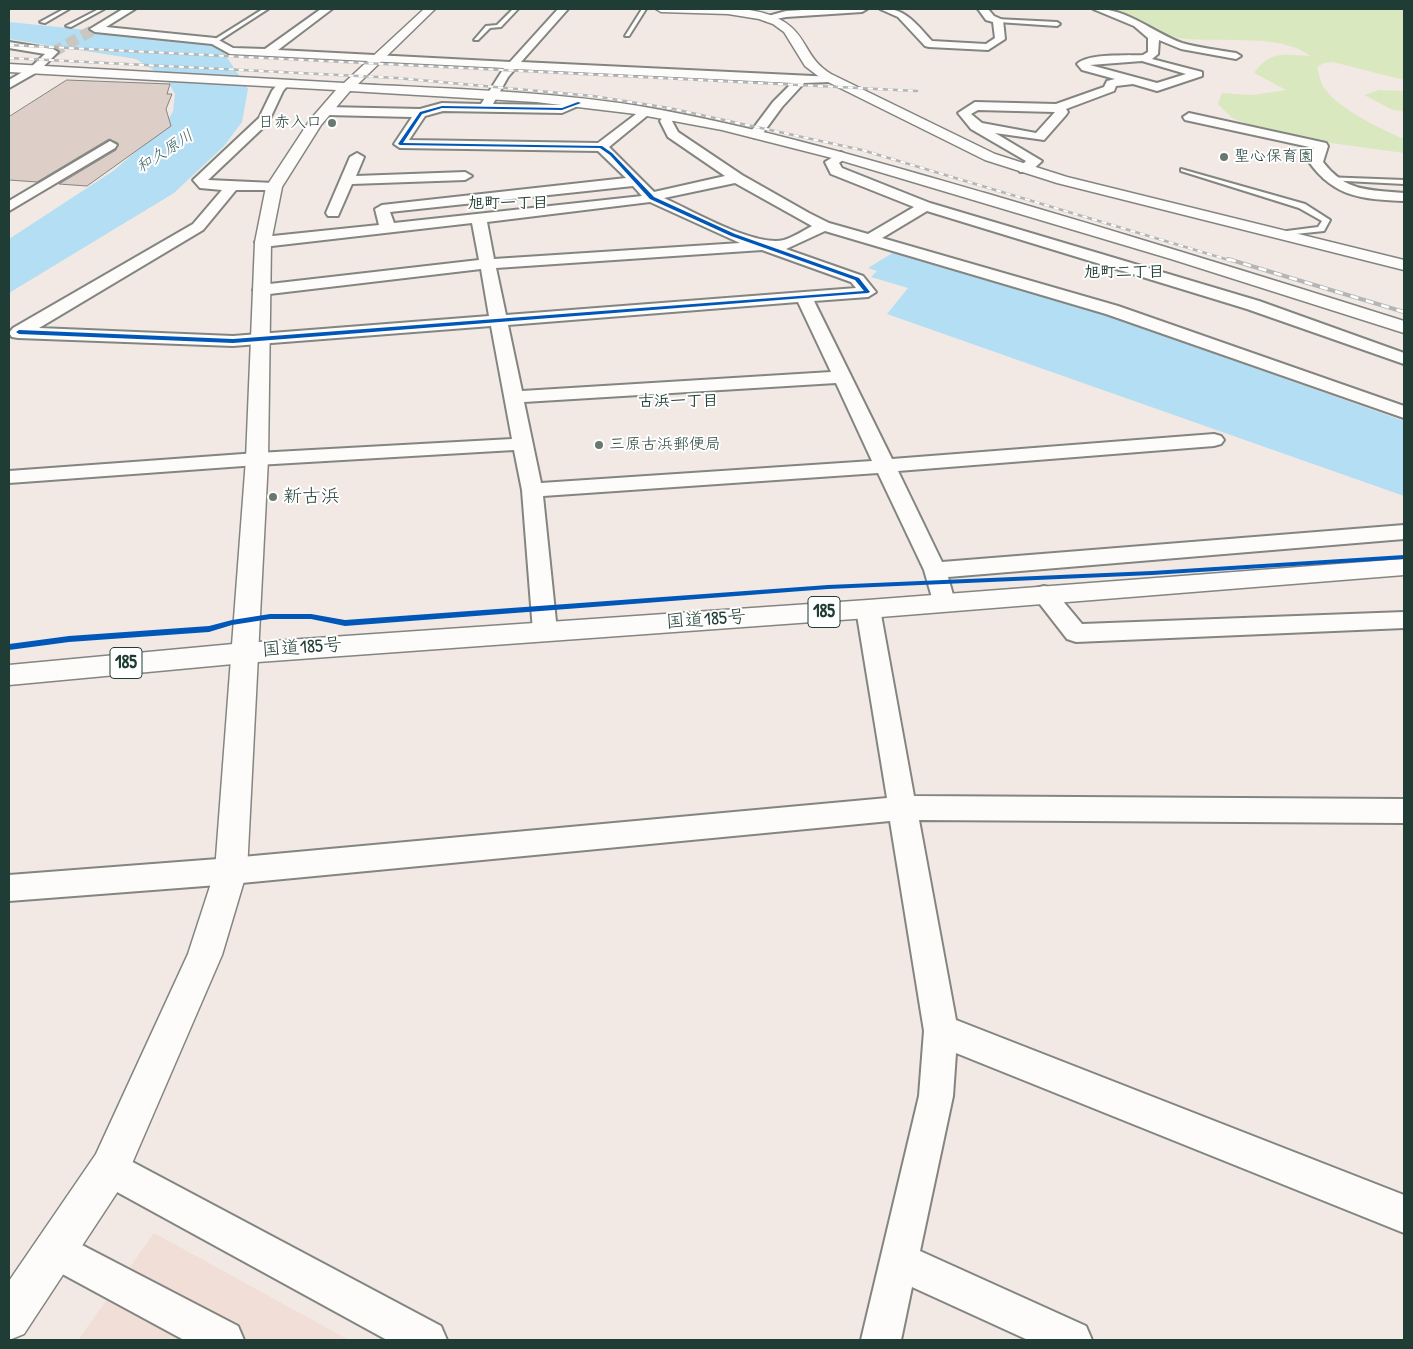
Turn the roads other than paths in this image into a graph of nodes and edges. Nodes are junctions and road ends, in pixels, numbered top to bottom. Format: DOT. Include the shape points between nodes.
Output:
graph roads {
  1 [pos="67,9"];
  2 [pos="102,9"];
  3 [pos="130,9"];
  4 [pos="266,9"];
  5 [pos="327,9"];
  6 [pos="430,9"];
  7 [pos="516,9"];
  8 [pos="563,9"];
  9 [pos="644,9"];
  10 [pos="661,9"];
  11 [pos="674,9"];
  12 [pos="862,9"];
  13 [pos="885,9"];
  14 [pos="983,9"];
  15 [pos="1098,9"];
  16 [pos="784,11"];
  17 [pos="90,15"];
  18 [pos="116,16"];
  19 [pos="766,18"];
  20 [pos="998,20"];
  21 [pos="43,22"];
  22 [pos="1057,24"];
  23 [pos="69,26"];
  24 [pos="1149,32"];
  25 [pos="627,34"];
  26 [pos="476,39"];
  27 [pos="215,41"];
  28 [pos="9,45"];
  29 [pos="267,53"];
  30 [pos="1236,56"];
  31 [pos="1145,58"];
  32 [pos="376,59"];
  33 [pos="511,66"];
  34 [pos="9,68"];
  35 [pos="35,69"];
  36 [pos="830,79"];
  37 [pos="800,80"];
  38 [pos="1136,81"];
  39 [pos="284,83"];
  40 [pos="9,85"];
  41 [pos="347,86"];
  42 [pos="490,101"];
  43 [pos="1056,108"];
  44 [pos="326,110"];
  45 [pos="644,112"];
  46 [pos="421,113"];
  47 [pos="670,116"];
  48 [pos="1189,117"];
  49 [pos="975,126"];
  50 [pos="755,134"];
  51 [pos="110,144"];
  52 [pos="482,147"];
  53 [pos="600,147"];
  54 [pos="841,156"];
  55 [pos="357,157"];
  56 [pos="1025,169"];
  57 [pos="1183,170"];
  58 [pos="465,176"];
  59 [pos="737,178"];
  60 [pos="1326,178"];
  61 [pos="347,180"];
  62 [pos="637,181"];
  63 [pos="1404,182"];
  64 [pos="232,186"];
  65 [pos="274,188"];
  66 [pos="1404,197"];
  67 [pos="652,198"];
  68 [pos="456,201"];
  69 [pos="925,206"];
  70 [pos="9,207"];
  71 [pos="333,213"];
  72 [pos="479,220"];
  73 [pos="824,226"];
  74 [pos="388,229"];
  75 [pos="1279,234"];
  76 [pos="870,239"];
  77 [pos="263,242"];
  78 [pos="765,246"];
  79 [pos="487,264"];
  80 [pos="1404,266"];
  81 [pos="261,290"];
  82 [pos="803,296"];
  83 [pos="498,321"];
  84 [pos="1404,327"];
  85 [pos="14,334"];
  86 [pos="260,339"];
  87 [pos="1404,359"];
  88 [pos="842,377"];
  89 [pos="513,397"];
  90 [pos="1404,412"];
  91 [pos="1214,440"];
  92 [pos="523,444"];
  93 [pos="257,459"];
  94 [pos="885,466"];
  95 [pos="9,477"];
  96 [pos="532,490"];
  97 [pos="1404,532"];
  98 [pos="1404,567"];
  99 [pos="936,570"];
  100 [pos="1044,594"];
  101 [pos="943,602"];
  102 [pos="868,609"];
  103 [pos="1404,620"];
  104 [pos="545,631"];
  105 [pos="244,653"];
  106 [pos="9,675"];
  107 [pos="902,808"];
  108 [pos="1404,811"];
  109 [pos="231,871"];
  110 [pos="9,888"];
  111 [pos="941,1031"];
  112 [pos="110,1168"];
  113 [pos="1404,1214"];
  114 [pos="55,1250"];
  115 [pos="899,1261"];
  116 [pos="9,1319"];
  117 [pos="224,1340"];
  118 [pos="427,1340"];
  119 [pos="881,1340"];
  120 [pos="1072,1340"];
  1 -- 21 [label="lane"];
  2 -- 17 [label="lane"];
  3 -- 18 [label="street"];
  4 -- 27 [label="lane"];
  5 -- 29 [label="street"];
  6 -- 32 [label="main road"];
  7 -- 26 [label="lane" via="499,26 488,27"];
  8 -- 33 [label="street"];
  9 -- 25 [label="lane"];
  10 -- 11 [label="main road"];
  11 -- 19 [label="main road"];
  12 -- 16 [label="street"];
  13 -- 20 [label="street" via="902,15 929,44 939,46 988,46 1000,39"];
  14 -- 20 [label="street" via="990,18"];
  15 -- 24 [label="street" via="1122,17"];
  16 -- 19 [label="street"];
  17 -- 18 [label="lane"];
  17 -- 23 [label="lane"];
  18 -- 27 [label="street" via="95,29"];
  19 -- 36 [label="main road" via="789,31 806,58"];
  20 -- 22 [label="lane"];
  24 -- 30 [label="street" via="1181,46"];
  24 -- 31 [label="street" via="1153,39 1153,54"];
  27 -- 29 [label="street" via="230,51"];
  28 -- 35 [label="street" via="53,52"];
  29 -- 32 [label="street"];
  31 -- 38 [label="street" via="1198,74 1156,87"];
  31 -- 38 [label="street" via="1082,64 1086,68"];
  32 -- 33 [label="street"];
  32 -- 41 [label="main road"];
  33 -- 37 [label="street"];
  33 -- 42 [label="street"];
  34 -- 35 [label="main road"];
  35 -- 39 [label="main road"];
  35 -- 40 [label="street"];
  36 -- 37 [label="street"];
  36 -- 56 [label="main road" via="990,157"];
  37 -- 50 [label="street"];
  38 -- 43 [label="street" via="1111,83 1110,89"];
  39 -- 41 [label="main road"];
  39 -- 64 [label="street" via="277,89 273,105 263,121 200,180 206,185"];
  41 -- 42 [label="main road"];
  41 -- 44 [label="main road"];
  42 -- 45 [label="main road" via="579,103"];
  42 -- 46 [label="street"];
  43 -- 49 [label="street" via="1062,112 1039,137"];
  43 -- 49 [label="street" via="975,106 964,113"];
  44 -- 46 [label="street"];
  44 -- 65 [label="main road"];
  45 -- 47 [label="main road"];
  45 -- 53 [label="street"];
  46 -- 52 [label="street" via="400,144"];
  47 -- 50 [label="main road"];
  47 -- 59 [label="street" via="666,121 673,134"];
  48 -- 60 [label="street" via="1321,146 1316,162"];
  49 -- 56 [label="street" via="1035,161"];
  50 -- 54 [label="main road"];
  51 -- 70 [label="street"];
  52 -- 53 [label="street"];
  52 -- 58 [label="street"];
  53 -- 62 [label="street"];
  54 -- 69 [label="street" via="832,162 836,170"];
  54 -- 84 [label="main road" via="1177,255"];
  55 -- 61 [label="street"];
  56 -- 75 [label="main road"];
  57 -- 75 [label="lane" via="1302,206 1326,220 1321,229"];
  58 -- 61 [label="street"];
  58 -- 68 [label="street" via="472,188"];
  59 -- 67 [label="street"];
  59 -- 73 [label="street"];
  60 -- 63 [label="lane"];
  60 -- 66 [label="street" via="1349,190"];
  61 -- 71 [label="street"];
  62 -- 67 [label="street"];
  62 -- 68 [label="street"];
  64 -- 65 [label="street"];
  64 -- 85 [label="street" via="198,227"];
  65 -- 77 [label="main road"];
  67 -- 72 [label="street"];
  67 -- 78 [label="street"];
  68 -- 74 [label="street" via="382,210"];
  69 -- 76 [label="street"];
  69 -- 87 [label="street" via="1253,305"];
  72 -- 74 [label="street"];
  72 -- 79 [label="street"];
  73 -- 76 [label="street"];
  73 -- 78 [label="street" via="788,244"];
  74 -- 77 [label="street"];
  75 -- 80 [label="main road"];
  76 -- 90 [label="street" via="1112,310"];
  77 -- 81 [label="main road"];
  78 -- 79 [label="street"];
  78 -- 82 [label="street" via="857,279 868,292"];
  79 -- 81 [label="street"];
  79 -- 83 [label="street"];
  81 -- 86 [label="main road"];
  82 -- 83 [label="street"];
  82 -- 88 [label="street"];
  83 -- 86 [label="street"];
  83 -- 89 [label="street"];
  85 -- 86 [label="street" via="233,342"];
  86 -- 93 [label="main road"];
  88 -- 89 [label="street"];
  88 -- 94 [label="street"];
  89 -- 92 [label="street"];
  91 -- 94 [label="street"];
  92 -- 93 [label="street"];
  92 -- 96 [label="street"];
  93 -- 95 [label="street"];
  93 -- 105 [label="main road"];
  94 -- 96 [label="street"];
  94 -- 99 [label="street"];
  96 -- 104 [label="street"];
  97 -- 99 [label="street"];
  98 -- 100 [label="main road, 国道185号 / 185"];
  99 -- 101 [label="street"];
  100 -- 101 [label="main road, 国道185号 / 185"];
  100 -- 103 [label="street" via="1076,633"];
  101 -- 102 [label="main road, 国道185号 / 185"];
  102 -- 104 [label="main road, 国道185号 / 185"];
  102 -- 107 [label="street"];
  104 -- 105 [label="main road, 国道185号 / 185"];
  105 -- 106 [label="main road, 国道185号 / 185"];
  105 -- 109 [label="main road"];
  107 -- 108 [label="street"];
  107 -- 109 [label="street"];
  107 -- 111 [label="street"];
  109 -- 110 [label="street"];
  109 -- 112 [label="main road" via="205,955"];
  111 -- 113 [label="street"];
  111 -- 115 [label="street" via="936,1096"];
  112 -- 114 [label="main road"];
  112 -- 118 [label="street"];
  114 -- 116 [label="main road"];
  114 -- 117 [label="street"];
  115 -- 119 [label="street"];
  115 -- 120 [label="street"];
}
